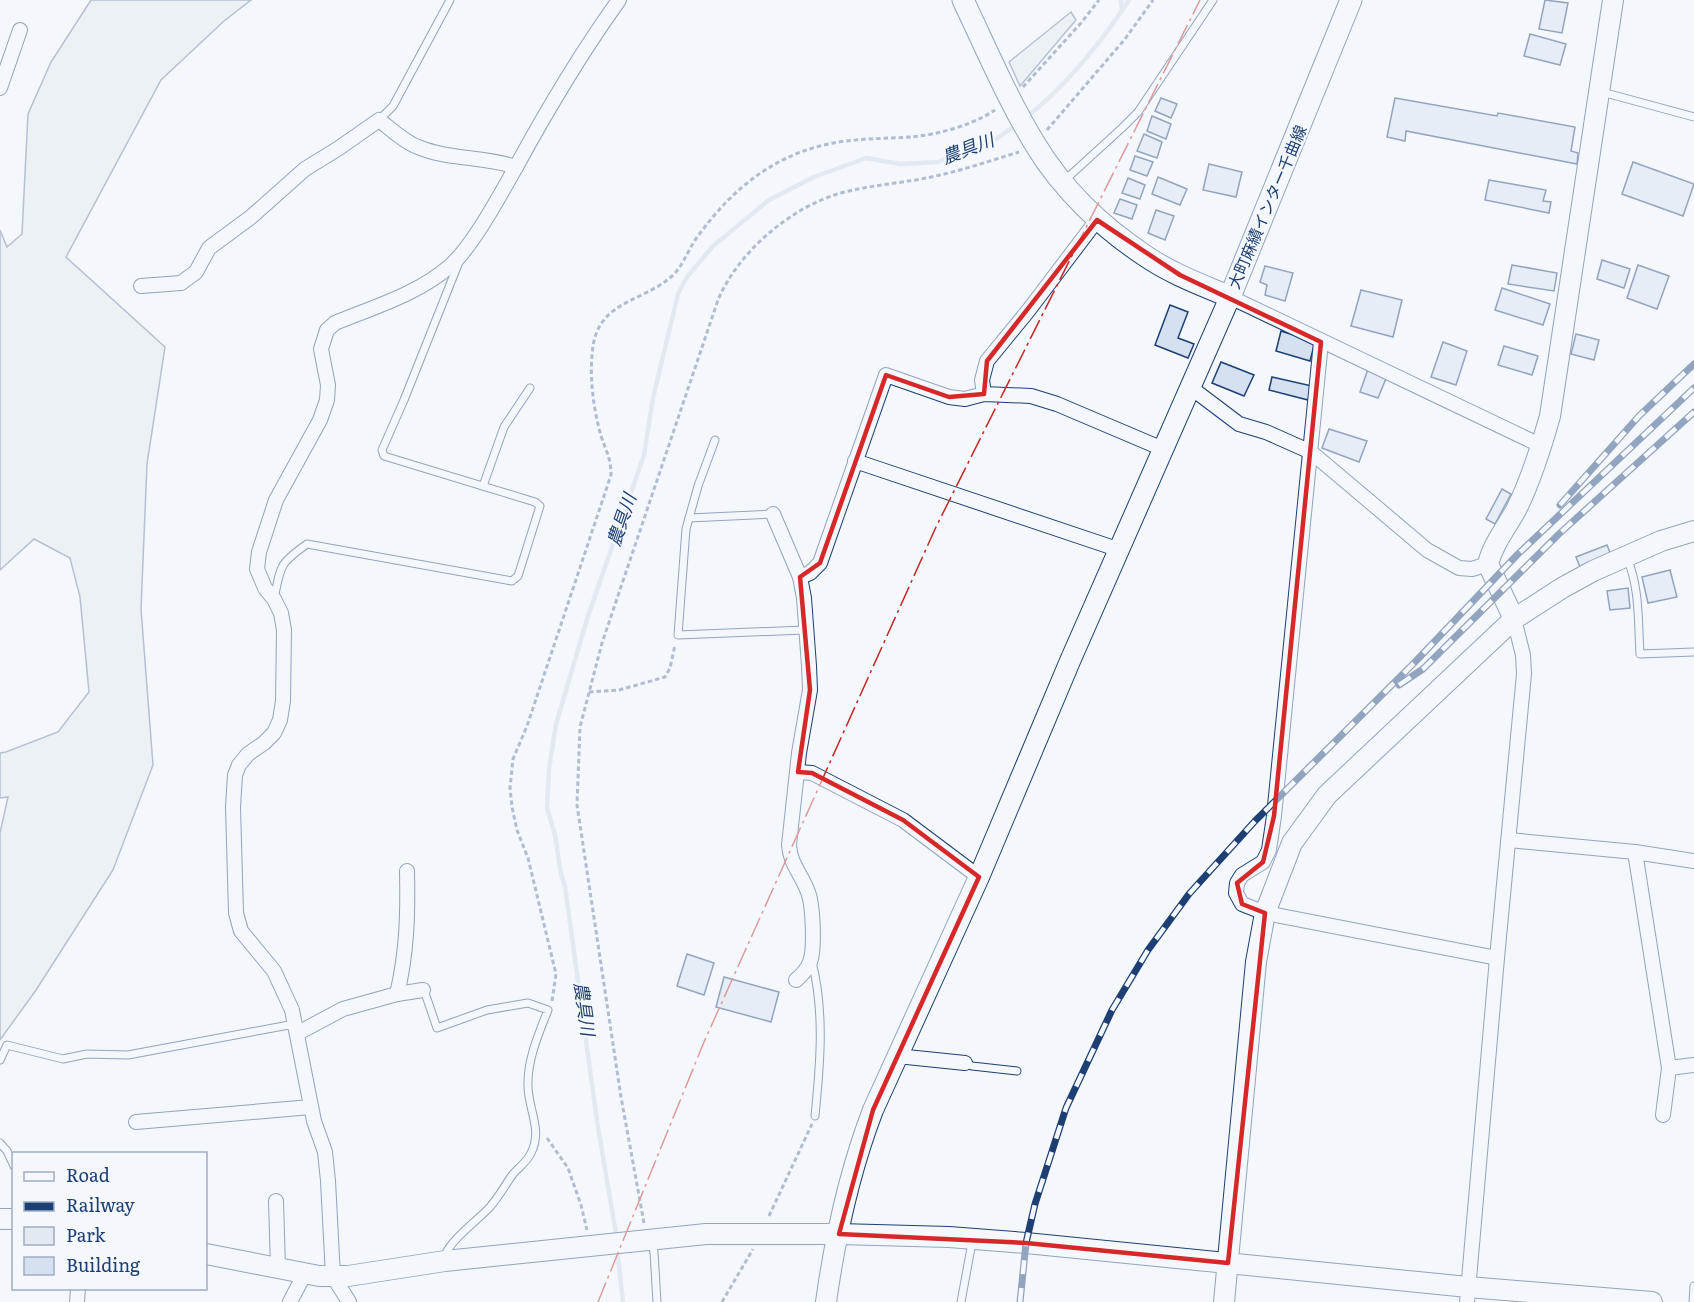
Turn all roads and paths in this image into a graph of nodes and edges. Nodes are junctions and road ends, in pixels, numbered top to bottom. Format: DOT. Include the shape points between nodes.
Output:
graph roads {
  1 [pos="450,0"];
  2 [pos="619,0"];
  3 [pos="963,0"];
  4 [pos="1099,0"];
  5 [pos="1153,0"];
  6 [pos="1214,0"];
  7 [pos="1351,0"];
  8 [pos="1613,0"];
  9 [pos="20,30"];
  10 [pos="0,88"];
  11 [pos="1599,92"];
  12 [pos="1013,101"];
  13 [pos="1694,117"];
  14 [pos="379,120"];
  15 [pos="1031,142"];
  16 [pos="516,167"];
  17 [pos="1064,182"];
  18 [pos="1097,220"];
  19 [pos="464,251"];
  20 [pos="141,286"];
  21 [pos="1230,297"];
  22 [pos="1321,342"];
  23 [pos="1190,387"];
  24 [pos="530,388"];
  25 [pos="984,394"];
  26 [pos="715,440"];
  27 [pos="1542,446"];
  28 [pos="1163,449"];
  29 [pos="1311,452"];
  30 [pos="855,461"];
  31 [pos="483,486"];
  32 [pos="773,514"];
  33 [pos="689,518"];
  34 [pos="1694,531"];
  35 [pos="1120,550"];
  36 [pos="1626,556"];
  37 [pos="1488,564"];
  38 [pos="800,577"];
  39 [pos="274,599"];
  40 [pos="1515,619"];
  41 [pos="806,630"];
  42 [pos="678,635"];
  43 [pos="1694,652"];
  44 [pos="589,692"];
  45 [pos="798,772"];
  46 [pos="1509,840"];
  47 [pos="1635,852"];
  48 [pos="1694,861"];
  49 [pos="407,871"];
  50 [pos="979,877"];
  51 [pos="1265,913"];
  52 [pos="1497,958"];
  53 [pos="812,960"];
  54 [pos="796,980"];
  55 [pos="423,990"];
  56 [pos="397,994"];
  57 [pos="548,1010"];
  58 [pos="298,1033"];
  59 [pos="897,1056"];
  60 [pos="0,1060"];
  61 [pos="965,1063"];
  62 [pos="1694,1065"];
  63 [pos="1668,1068"];
  64 [pos="1017,1071"];
  65 [pos="311,1107"];
  66 [pos="1663,1115"];
  67 [pos="815,1116"];
  68 [pos="136,1122"];
  69 [pos="537,1125"];
  70 [pos="0,1143"];
  71 [pos="12,1161"];
  72 [pos="276,1201"];
  73 [pos="762,1234"];
  74 [pos="839,1234"];
  75 [pos="647,1239"];
  76 [pos="970,1239"];
  77 [pos="594,1246"];
  78 [pos="207,1254"];
  79 [pos="445,1262"];
  80 [pos="1228,1263"];
  81 [pos="278,1268"];
  82 [pos="305,1273"];
  83 [pos="333,1276"];
  84 [pos="1694,1286"];
  85 [pos="1468,1295"];
  86 [pos="291,1302"];
  87 [pos="349,1302"];
  88 [pos="657,1302"];
  89 [pos="722,1302"];
  90 [pos="826,1302"];
  91 [pos="961,1302"];
  92 [pos="1224,1302"];
  93 [pos="1652,1302"];
  94 [pos="1693,1302"];
  1 -- 14 [label="lane" via="393,106"];
  2 -- 16 [label="street" via="584,48"];
  3 -- 12 [label="main road, 大町麻績インター千曲線"];
  4 -- 12 [label="path"];
  5 -- 15 [label="path" via="1125,39"];
  6 -- 17 [label="lane" via="1138,111"];
  7 -- 21 [label="main road, 大町麻績インター千曲線"];
  8 -- 11 [label="street"];
  9 -- 10 [label="street"];
  11 -- 13 [label="lane"];
  11 -- 27 [label="street" via="1557,376"];
  12 -- 15 [label="main road, 大町麻績インター千曲線"];
  12 -- 57 [label="path" via="985,117 947,130 823,145 757,174 732,194 697,237 673,276 614,308 598,328 593,346 592,395 611,460 611,475 513,759 510,788 514,819 528,858 556,974"];
  14 -- 16 [label="street" via="417,147"];
  14 -- 20 [label="street" via="304,169 251,217 209,248 196,272 181,283"];
  15 -- 17 [label="main road, 大町麻績インター千曲線"];
  15 -- 44 [label="path" via="939,176 841,193 810,205 744,255 718,300 609,621"];
  16 -- 19 [label="street"];
  17 -- 18 [label="main road, 大町麻績インター千曲線"];
  18 -- 21 [label="main road, 大町麻績インター千曲線" via="1148,258"];
  18 -- 25 [label="street" via="987,361 982,380"];
  19 -- 31 [label="lane" via="382,450 384,456"];
  19 -- 39 [label="street" via="423,285 327,330 321,349 327,399 320,420 276,500 259,552 257,569"];
  21 -- 22 [label="street"];
  21 -- 23 [label="street"];
  22 -- 27 [label="street"];
  22 -- 29 [label="street"];
  23 -- 28 [label="street"];
  23 -- 29 [label="street" via="1239,424"];
  24 -- 31 [label="lane" via="504,427"];
  25 -- 28 [label="street" via="1030,396 1057,404"];
  25 -- 30 [label="street" via="965,399 949,397 886,375"];
  26 -- 33 [label="lane"];
  27 -- 37 [label="street" via="1525,492"];
  28 -- 35 [label="street"];
  29 -- 37 [label="street" via="1427,550 1459,568"];
  29 -- 51 [label="street" via="1269,850 1263,862 1242,875 1236,893 1250,908"];
  30 -- 35 [label="street"];
  30 -- 38 [label="street" via="820,563"];
  31 -- 39 [label="lane" via="540,506 518,576 512,581 307,544 286,559"];
  32 -- 33 [label="lane"];
  32 -- 38 [label="street"];
  33 -- 42 [label="lane"];
  34 -- 36 [label="street"];
  35 -- 50 [label="street"];
  36 -- 40 [label="street" via="1562,588"];
  36 -- 43 [label="lane" via="1635,585 1640,654"];
  37 -- 40 [label="street"];
  38 -- 41 [label="street"];
  39 -- 58 [label="street" via="284,630 283,701 274,733 248,754 235,775 236,913 241,931 281,984"];
  40 -- 46 [label="street" via="1524,674"];
  40 -- 51 [label="street" via="1327,795 1292,843"];
  41 -- 42 [label="lane"];
  41 -- 45 [label="street" via="810,690"];
  42 -- 44 [label="path" via="665,677 619,690"];
  44 -- 75 [label="path" via="580,727 577,805 621,1097"];
  45 -- 50 [label="street" via="813,774 903,820"];
  45 -- 53 [label="street" via="790,854 811,902"];
  46 -- 47 [label="street"];
  46 -- 52 [label="street"];
  47 -- 48 [label="street"];
  47 -- 63 [label="street"];
  49 -- 56 [label="street" via="406,941"];
  50 -- 59 [label="street"];
  51 -- 52 [label="street"];
  51 -- 80 [label="street" via="1256,962"];
  52 -- 85 [label="street"];
  53 -- 54 [label="street"];
  53 -- 67 [label="lane" via="820,1044"];
  55 -- 56 [label="street"];
  55 -- 57 [label="lane" via="437,1028 487,1010 528,1003"];
  56 -- 58 [label="street" via="343,1009"];
  57 -- 69 [label="lane" via="535,1046 528,1085"];
  58 -- 60 [label="lane" via="289,1025 128,1055 87,1054 63,1059 7,1045"];
  58 -- 65 [label="street"];
  59 -- 61 [label="street"];
  59 -- 74 [label="street" via="863,1137"];
  61 -- 64 [label="lane"];
  62 -- 63 [label="street"];
  63 -- 66 [label="street"];
  65 -- 68 [label="street"];
  65 -- 83 [label="street" via="325,1152"];
  67 -- 73 [label="path"];
  69 -- 77 [label="path" via="568,1168"];
  69 -- 79 [label="lane" via="535,1144 526,1162 491,1206 447,1248"];
  70 -- 71 [label="lane"];
  72 -- 81 [label="street"];
  73 -- 74 [label="street"];
  73 -- 75 [label="street"];
  73 -- 89 [label="path"];
  74 -- 76 [label="street"];
  74 -- 90 [label="street"];
  75 -- 77 [label="street"];
  75 -- 88 [label="lane" via="654,1252"];
  76 -- 80 [label="street"];
  76 -- 91 [label="lane"];
  77 -- 79 [label="street"];
  78 -- 81 [label="street"];
  79 -- 83 [label="street"];
  80 -- 85 [label="street"];
  80 -- 92 [label="street"];
  81 -- 82 [label="street"];
  82 -- 83 [label="street"];
  82 -- 86 [label="street"];
  83 -- 87 [label="street"];
  84 -- 94 [label="lane"];
  85 -- 93 [label="street"];
}
